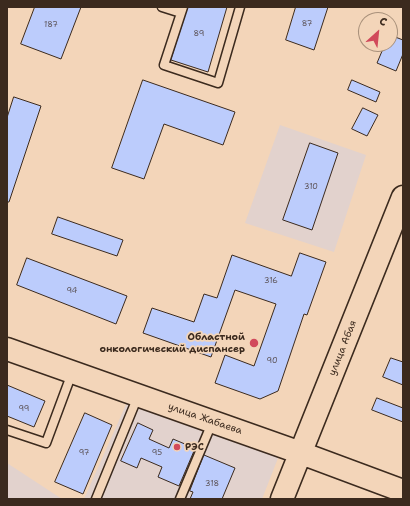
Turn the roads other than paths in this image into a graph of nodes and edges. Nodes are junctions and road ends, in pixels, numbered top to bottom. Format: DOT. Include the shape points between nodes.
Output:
graph roads {
  1 [pos="162,7"];
  2 [pos="240,7"];
  3 [pos="182,10"];
  4 [pos="403,197"];
  5 [pos="7,350"];
  6 [pos="72,372"];
  7 [pos="138,396"];
  8 [pos="212,422"];
  9 [pos="7,430"];
  10 [pos="301,453"];
  11 [pos="403,491"];
  12 [pos="96,499"];
  13 [pos="180,499"];
  14 [pos="282,499"];
  1 -- 3 [label="lane"];
  2 -- 3 [label="lane" via="218,83 164,65"];
  4 -- 10 [label="street, улица Абая"];
  5 -- 6 [label="street, улица Жабаева"];
  6 -- 7 [label="street, улица Жабаева"];
  6 -- 9 [label="lane" via="46,443"];
  7 -- 8 [label="street, улица Жабаева"];
  7 -- 12 [label="lane"];
  8 -- 10 [label="street, улица Жабаева"];
  8 -- 13 [label="lane"];
  10 -- 11 [label="street, улица Жабаева"];
  10 -- 14 [label="street, улица Абая"];
}
